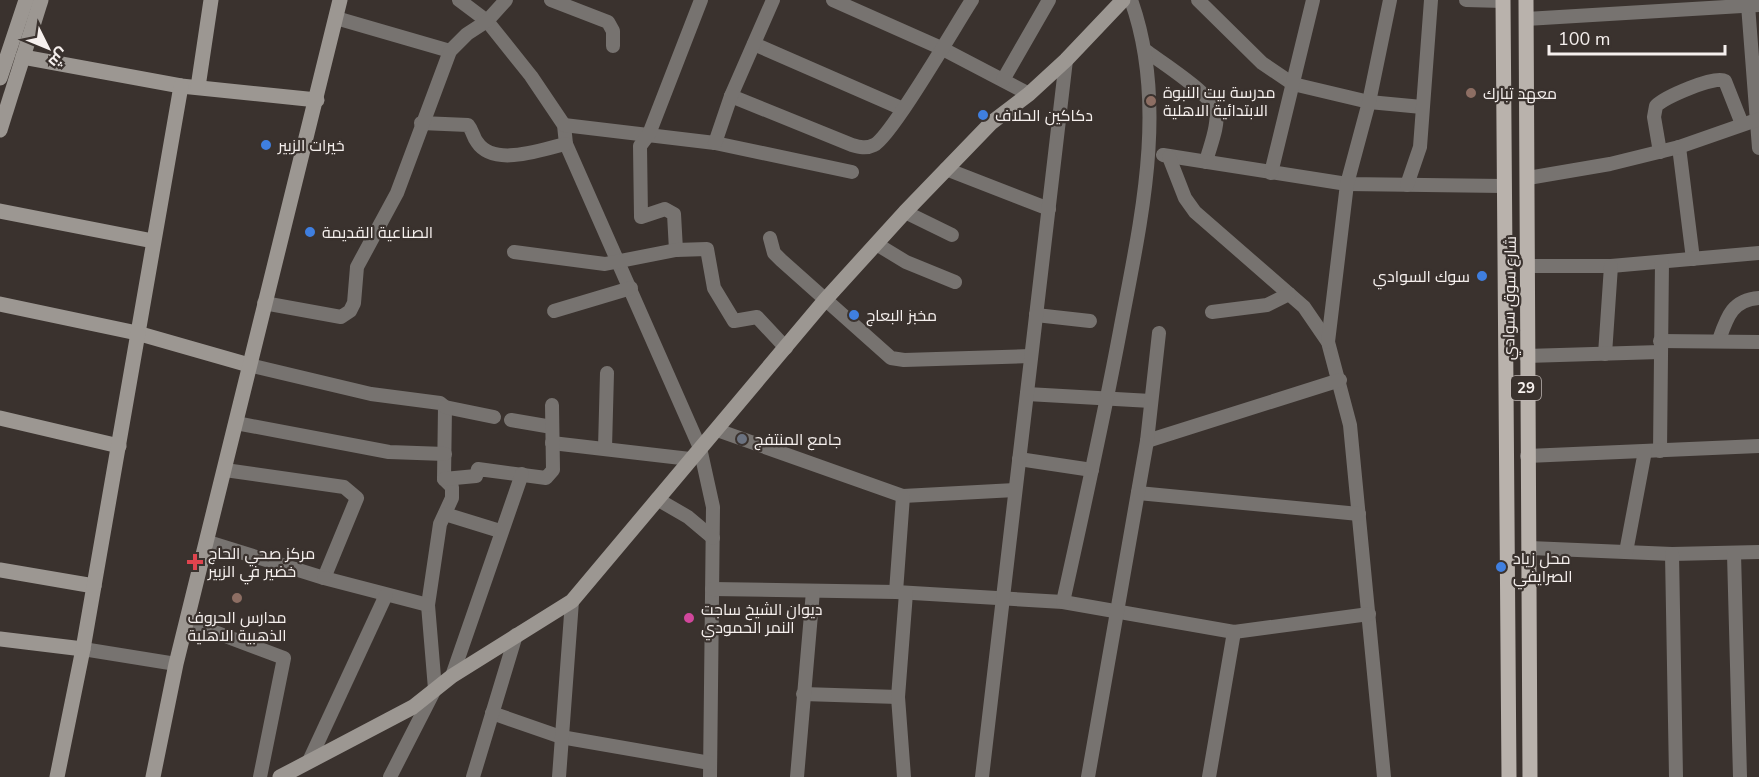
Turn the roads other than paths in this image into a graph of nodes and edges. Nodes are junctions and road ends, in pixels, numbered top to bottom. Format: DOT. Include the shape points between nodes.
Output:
graph roads {
  1 [pos="26,0"];
  2 [pos="41,0"];
  3 [pos="211,0"];
  4 [pos="340,0"];
  5 [pos="459,0"];
  6 [pos="506,0"];
  7 [pos="551,0"];
  8 [pos="701,0"];
  9 [pos="772,0"];
  10 [pos="833,0"];
  11 [pos="972,0"];
  12 [pos="1049,0"];
  13 [pos="1123,0"];
  14 [pos="1131,0"];
  15 [pos="1198,0"];
  16 [pos="1313,0"];
  17 [pos="1390,0"];
  18 [pos="1431,0"];
  19 [pos="1466,0"];
  20 [pos="1526,0"];
  21 [pos="1503,1"];
  22 [pos="1754,5"];
  23 [pos="336,18"];
  24 [pos="1526,19"];
  25 [pos="487,21"];
  26 [pos="754,44"];
  27 [pos="613,46"];
  28 [pos="941,48"];
  29 [pos="450,51"];
  30 [pos="1146,51"];
  31 [pos="23,57"];
  32 [pos="1066,60"];
  33 [pos="0,78"];
  34 [pos="1003,80"];
  35 [pos="1293,84"];
  36 [pos="181,86"];
  37 [pos="198,87"];
  38 [pos="1029,94"];
  39 [pos="731,96"];
  40 [pos="317,100"];
  41 [pos="1369,102"];
  42 [pos="1422,107"];
  43 [pos="903,109"];
  44 [pos="1757,119"];
  45 [pos="421,123"];
  46 [pos="1742,124"];
  47 [pos="564,125"];
  48 [pos="0,130"];
  49 [pos="649,134"];
  50 [pos="715,143"];
  51 [pos="566,144"];
  52 [pos="1679,147"];
  53 [pos="1759,148"];
  54 [pos="1150,150"];
  55 [pos="1660,152"];
  56 [pos="1168,156"];
  57 [pos="1206,162"];
  58 [pos="946,169"];
  59 [pos="852,172"];
  60 [pos="1271,173"];
  61 [pos="1528,178"];
  62 [pos="1347,184"];
  63 [pos="1407,186"];
  64 [pos="1503,186"];
  65 [pos="1048,209"];
  66 [pos="0,211"];
  67 [pos="905,212"];
  68 [pos="952,235"];
  69 [pos="770,238"];
  70 [pos="153,241"];
  71 [pos="878,245"];
  72 [pos="676,250"];
  73 [pos="514,252"];
  74 [pos="1759,253"];
  75 [pos="1693,259"];
  76 [pos="619,260"];
  77 [pos="1662,262"];
  78 [pos="1529,266"];
  79 [pos="1611,266"];
  80 [pos="955,282"];
  81 [pos="631,288"];
  82 [pos="1289,294"];
  83 [pos="1504,297"];
  84 [pos="1528,298"];
  85 [pos="1759,298"];
  86 [pos="825,300"];
  87 [pos="264,303"];
  88 [pos="0,304"];
  89 [pos="554,311"];
  90 [pos="1212,312"];
  91 [pos="1036,315"];
  92 [pos="1090,321"];
  93 [pos="137,333"];
  94 [pos="1159,333"];
  95 [pos="1719,340"];
  96 [pos="1328,342"];
  97 [pos="1759,342"];
  98 [pos="1660,346"];
  99 [pos="786,348"];
  100 [pos="1605,354"];
  101 [pos="1031,356"];
  102 [pos="1526,356"];
  103 [pos="249,365"];
  104 [pos="607,373"];
  105 [pos="1340,380"];
  106 [pos="1027,394"];
  107 [pos="1107,400"];
  108 [pos="1151,401"];
  109 [pos="552,405"];
  110 [pos="445,407"];
  111 [pos="494,417"];
  112 [pos="0,418"];
  113 [pos="511,420"];
  114 [pos="236,423"];
  115 [pos="552,427"];
  116 [pos="717,430"];
  117 [pos="1147,441"];
  118 [pos="552,443"];
  119 [pos="118,446"];
  120 [pos="1759,446"];
  121 [pos="605,448"];
  122 [pos="1645,451"];
  123 [pos="1660,451"];
  124 [pos="445,454"];
  125 [pos="695,454"];
  126 [pos="1527,456"];
  127 [pos="1019,459"];
  128 [pos="225,470"];
  129 [pos="1092,470"];
  130 [pos="522,474"];
  131 [pos="444,479"];
  132 [pos="1015,490"];
  133 [pos="1138,493"];
  134 [pos="903,496"];
  135 [pos="657,499"];
  136 [pos="445,514"];
  137 [pos="1359,514"];
  138 [pos="500,531"];
  139 [pos="713,538"];
  140 [pos="208,542"];
  141 [pos="1530,548"];
  142 [pos="1626,552"];
  143 [pos="1759,552"];
  144 [pos="1672,554"];
  145 [pos="1734,554"];
  146 [pos="0,570"];
  147 [pos="324,578"];
  148 [pos="94,586"];
  149 [pos="712,589"];
  150 [pos="813,591"];
  151 [pos="901,592"];
  152 [pos="386,595"];
  153 [pos="1002,599"];
  154 [pos="572,601"];
  155 [pos="1063,602"];
  156 [pos="428,604"];
  157 [pos="1118,612"];
  158 [pos="1369,614"];
  159 [pos="188,622"];
  160 [pos="1234,632"];
  161 [pos="516,635"];
  162 [pos="0,639"];
  163 [pos="83,649"];
  164 [pos="176,664"];
  165 [pos="452,676"];
  166 [pos="435,689"];
  167 [pos="803,694"];
  168 [pos="898,696"];
  169 [pos="492,713"];
  170 [pos="561,737"];
  171 [pos="310,759"];
  172 [pos="710,770"];
  173 [pos="57,777"];
  174 [pos="153,777"];
  175 [pos="260,777"];
  176 [pos="280,777"];
  177 [pos="390,777"];
  178 [pos="473,777"];
  179 [pos="559,777"];
  180 [pos="797,777"];
  181 [pos="904,777"];
  182 [pos="982,777"];
  183 [pos="1088,777"];
  184 [pos="1209,777"];
  185 [pos="1384,777"];
  186 [pos="1509,777"];
  187 [pos="1530,777"];
  188 [pos="1676,777"];
  189 [pos="1740,777"];
  1 -- 33 [label="street"];
  2 -- 31 [label="street"];
  3 -- 37 [label="street"];
  4 -- 23 [label="street"];
  5 -- 25 [label="street"];
  6 -- 25 [label="street"];
  7 -- 27 [label="street" via="608,22 613,31"];
  8 -- 49 [label="street"];
  9 -- 26 [label="street"];
  10 -- 28 [label="street"];
  11 -- 28 [label="street"];
  12 -- 34 [label="street"];
  13 -- 32 [label="street"];
  14 -- 30 [label="street"];
  15 -- 35 [label="street" via="1262,63"];
  16 -- 35 [label="street"];
  17 -- 41 [label="street"];
  18 -- 42 [label="street"];
  19 -- 21 [label="street"];
  20 -- 24 [label="main road, شارع سوق سوادي / 29"];
  21 -- 64 [label="main road, شارع سوق سوادي / 29"];
  22 -- 24 [label="street"];
  22 -- 44 [label="street"];
  23 -- 29 [label="street"];
  23 -- 40 [label="street"];
  24 -- 61 [label="main road, شارع سوق سوادي / 29"];
  25 -- 29 [label="street"];
  25 -- 47 [label="street"];
  26 -- 39 [label="street"];
  26 -- 43 [label="street"];
  28 -- 34 [label="street"];
  28 -- 43 [label="street"];
  29 -- 45 [label="street"];
  30 -- 54 [label="street"];
  30 -- 57 [label="street" via="1215,107 1216,121"];
  31 -- 36 [label="street"];
  31 -- 48 [label="street"];
  32 -- 38 [label="street"];
  32 -- 65 [label="street"];
  34 -- 38 [label="street"];
  35 -- 41 [label="street"];
  35 -- 60 [label="street"];
  36 -- 37 [label="street"];
  36 -- 70 [label="street"];
  37 -- 40 [label="street"];
  38 -- 58 [label="street" via="991,123"];
  39 -- 43 [label="street" via="864,148 876,145"];
  39 -- 50 [label="street"];
  40 -- 87 [label="street"];
  41 -- 42 [label="street"];
  41 -- 62 [label="street"];
  42 -- 63 [label="street" via="1419,154 1408,174"];
  44 -- 46 [label="street"];
  44 -- 53 [label="street"];
  45 -- 51 [label="street" via="468,125 476,141 496,154"];
  45 -- 87 [label="street" via="397,193 357,267 350,311 341,317"];
  46 -- 52 [label="street"];
  46 -- 55 [label="street" via="1725,81 1715,79 1656,106"];
  47 -- 49 [label="street"];
  47 -- 51 [label="street"];
  49 -- 50 [label="street"];
  49 -- 72 [label="street" via="640,146 641,217 665,209 674,214"];
  50 -- 59 [label="street"];
  51 -- 76 [label="street"];
  52 -- 55 [label="street"];
  52 -- 75 [label="street"];
  54 -- 56 [label="street"];
  54 -- 107 [label="street"];
  55 -- 61 [label="street"];
  56 -- 57 [label="street"];
  56 -- 82 [label="street" via="1195,212"];
  57 -- 60 [label="street"];
  58 -- 65 [label="street"];
  58 -- 67 [label="street"];
  60 -- 62 [label="street"];
  61 -- 78 [label="main road, شارع سوق سوادي / 29"];
  62 -- 63 [label="street"];
  62 -- 96 [label="street"];
  63 -- 64 [label="street"];
  64 -- 83 [label="main road, شارع سوق سوادي / 29"];
  65 -- 91 [label="street"];
  66 -- 70 [label="street"];
  67 -- 68 [label="street"];
  67 -- 71 [label="street"];
  69 -- 86 [label="street" via="774,253"];
  70 -- 93 [label="street"];
  71 -- 80 [label="street" via="906,262"];
  71 -- 86 [label="street"];
  72 -- 76 [label="street"];
  72 -- 99 [label="street" via="707,249 714,288 734,321 757,317"];
  73 -- 76 [label="street" via="592,263"];
  74 -- 75 [label="street"];
  75 -- 77 [label="street"];
  76 -- 81 [label="street"];
  77 -- 79 [label="street"];
  77 -- 98 [label="street"];
  78 -- 79 [label="street"];
  78 -- 84 [label="main road, شارع سوق سوادي / 29"];
  79 -- 100 [label="street"];
  81 -- 89 [label="street"];
  81 -- 125 [label="street"];
  82 -- 90 [label="street" via="1267,305"];
  82 -- 96 [label="street"];
  83 -- 84 [label="main road"];
  83 -- 186 [label="main road, شارع سوق سوادي / 29"];
  84 -- 102 [label="main road, شارع سوق سوادي / 29"];
  85 -- 95 [label="street" via="1736,305"];
  86 -- 99 [label="street"];
  86 -- 101 [label="street" via="891,358"];
  87 -- 103 [label="street"];
  88 -- 93 [label="street"];
  91 -- 92 [label="street"];
  91 -- 101 [label="street"];
  93 -- 103 [label="street"];
  93 -- 119 [label="street"];
  94 -- 108 [label="street"];
  95 -- 97 [label="street"];
  95 -- 98 [label="street"];
  96 -- 105 [label="street"];
  98 -- 100 [label="street"];
  98 -- 123 [label="street"];
  99 -- 116 [label="street"];
  100 -- 102 [label="street"];
  101 -- 106 [label="street"];
  102 -- 126 [label="main road, شارع سوق سوادي / 29"];
  103 -- 110 [label="street"];
  103 -- 114 [label="street"];
  104 -- 121 [label="street"];
  105 -- 117 [label="street"];
  105 -- 137 [label="street" via="1350,425"];
  106 -- 107 [label="street"];
  106 -- 127 [label="street"];
  107 -- 108 [label="street"];
  107 -- 129 [label="street"];
  108 -- 117 [label="street"];
  109 -- 115 [label="street"];
  110 -- 111 [label="street"];
  110 -- 124 [label="street"];
  112 -- 119 [label="street"];
  113 -- 115 [label="street"];
  114 -- 124 [label="street" via="389,452"];
  114 -- 128 [label="street"];
  115 -- 118 [label="street"];
  116 -- 125 [label="street"];
  116 -- 134 [label="street"];
  117 -- 133 [label="street"];
  118 -- 121 [label="street"];
  118 -- 130 [label="street" via="550,475 546,478"];
  119 -- 148 [label="street"];
  120 -- 123 [label="street"];
  121 -- 125 [label="street"];
  122 -- 123 [label="street"];
  122 -- 126 [label="street"];
  122 -- 142 [label="street"];
  124 -- 131 [label="street"];
  125 -- 135 [label="street"];
  125 -- 139 [label="street" via="713,507"];
  126 -- 141 [label="main road, شارع سوق سوادي / 29"];
  127 -- 129 [label="street"];
  127 -- 132 [label="street"];
  128 -- 140 [label="street"];
  128 -- 147 [label="street" via="310,480 352,491 357,498 355,505"];
  129 -- 155 [label="street"];
  130 -- 131 [label="street" via="478,469 476,476"];
  130 -- 138 [label="street"];
  131 -- 136 [label="street" via="452,487"];
  132 -- 134 [label="street"];
  132 -- 153 [label="street"];
  133 -- 137 [label="street"];
  133 -- 157 [label="street"];
  134 -- 151 [label="street"];
  135 -- 139 [label="street"];
  135 -- 154 [label="street"];
  136 -- 138 [label="street"];
  136 -- 156 [label="street" via="440,524"];
  137 -- 158 [label="street"];
  138 -- 165 [label="street"];
  139 -- 149 [label="street"];
  140 -- 147 [label="street"];
  140 -- 159 [label="street"];
  141 -- 142 [label="street"];
  141 -- 187 [label="main road, شارع سوق سوادي / 29"];
  142 -- 144 [label="street"];
  143 -- 145 [label="street"];
  144 -- 145 [label="street"];
  144 -- 188 [label="street"];
  145 -- 189 [label="street"];
  146 -- 148 [label="street"];
  147 -- 152 [label="street"];
  148 -- 163 [label="street"];
  149 -- 150 [label="street"];
  149 -- 172 [label="street"];
  150 -- 151 [label="street"];
  150 -- 167 [label="street"];
  151 -- 153 [label="street"];
  151 -- 168 [label="street"];
  152 -- 156 [label="street"];
  152 -- 171 [label="street"];
  153 -- 155 [label="street"];
  153 -- 182 [label="street"];
  154 -- 161 [label="street"];
  154 -- 170 [label="street"];
  155 -- 157 [label="street"];
  156 -- 166 [label="street"];
  157 -- 160 [label="street"];
  157 -- 183 [label="street"];
  158 -- 160 [label="street"];
  158 -- 185 [label="street"];
  159 -- 164 [label="street"];
  159 -- 175 [label="street" via="284,658"];
  160 -- 184 [label="street"];
  161 -- 165 [label="street"];
  161 -- 169 [label="street"];
  162 -- 163 [label="street"];
  163 -- 164 [label="street"];
  163 -- 173 [label="street"];
  164 -- 174 [label="street"];
  165 -- 166 [label="street"];
  166 -- 171 [label="street" via="413,706"];
  166 -- 177 [label="street"];
  167 -- 168 [label="street"];
  167 -- 180 [label="street"];
  168 -- 181 [label="street"];
  169 -- 170 [label="street"];
  169 -- 178 [label="street"];
  170 -- 172 [label="street"];
  170 -- 179 [label="street"];
  171 -- 176 [label="street"];
}
